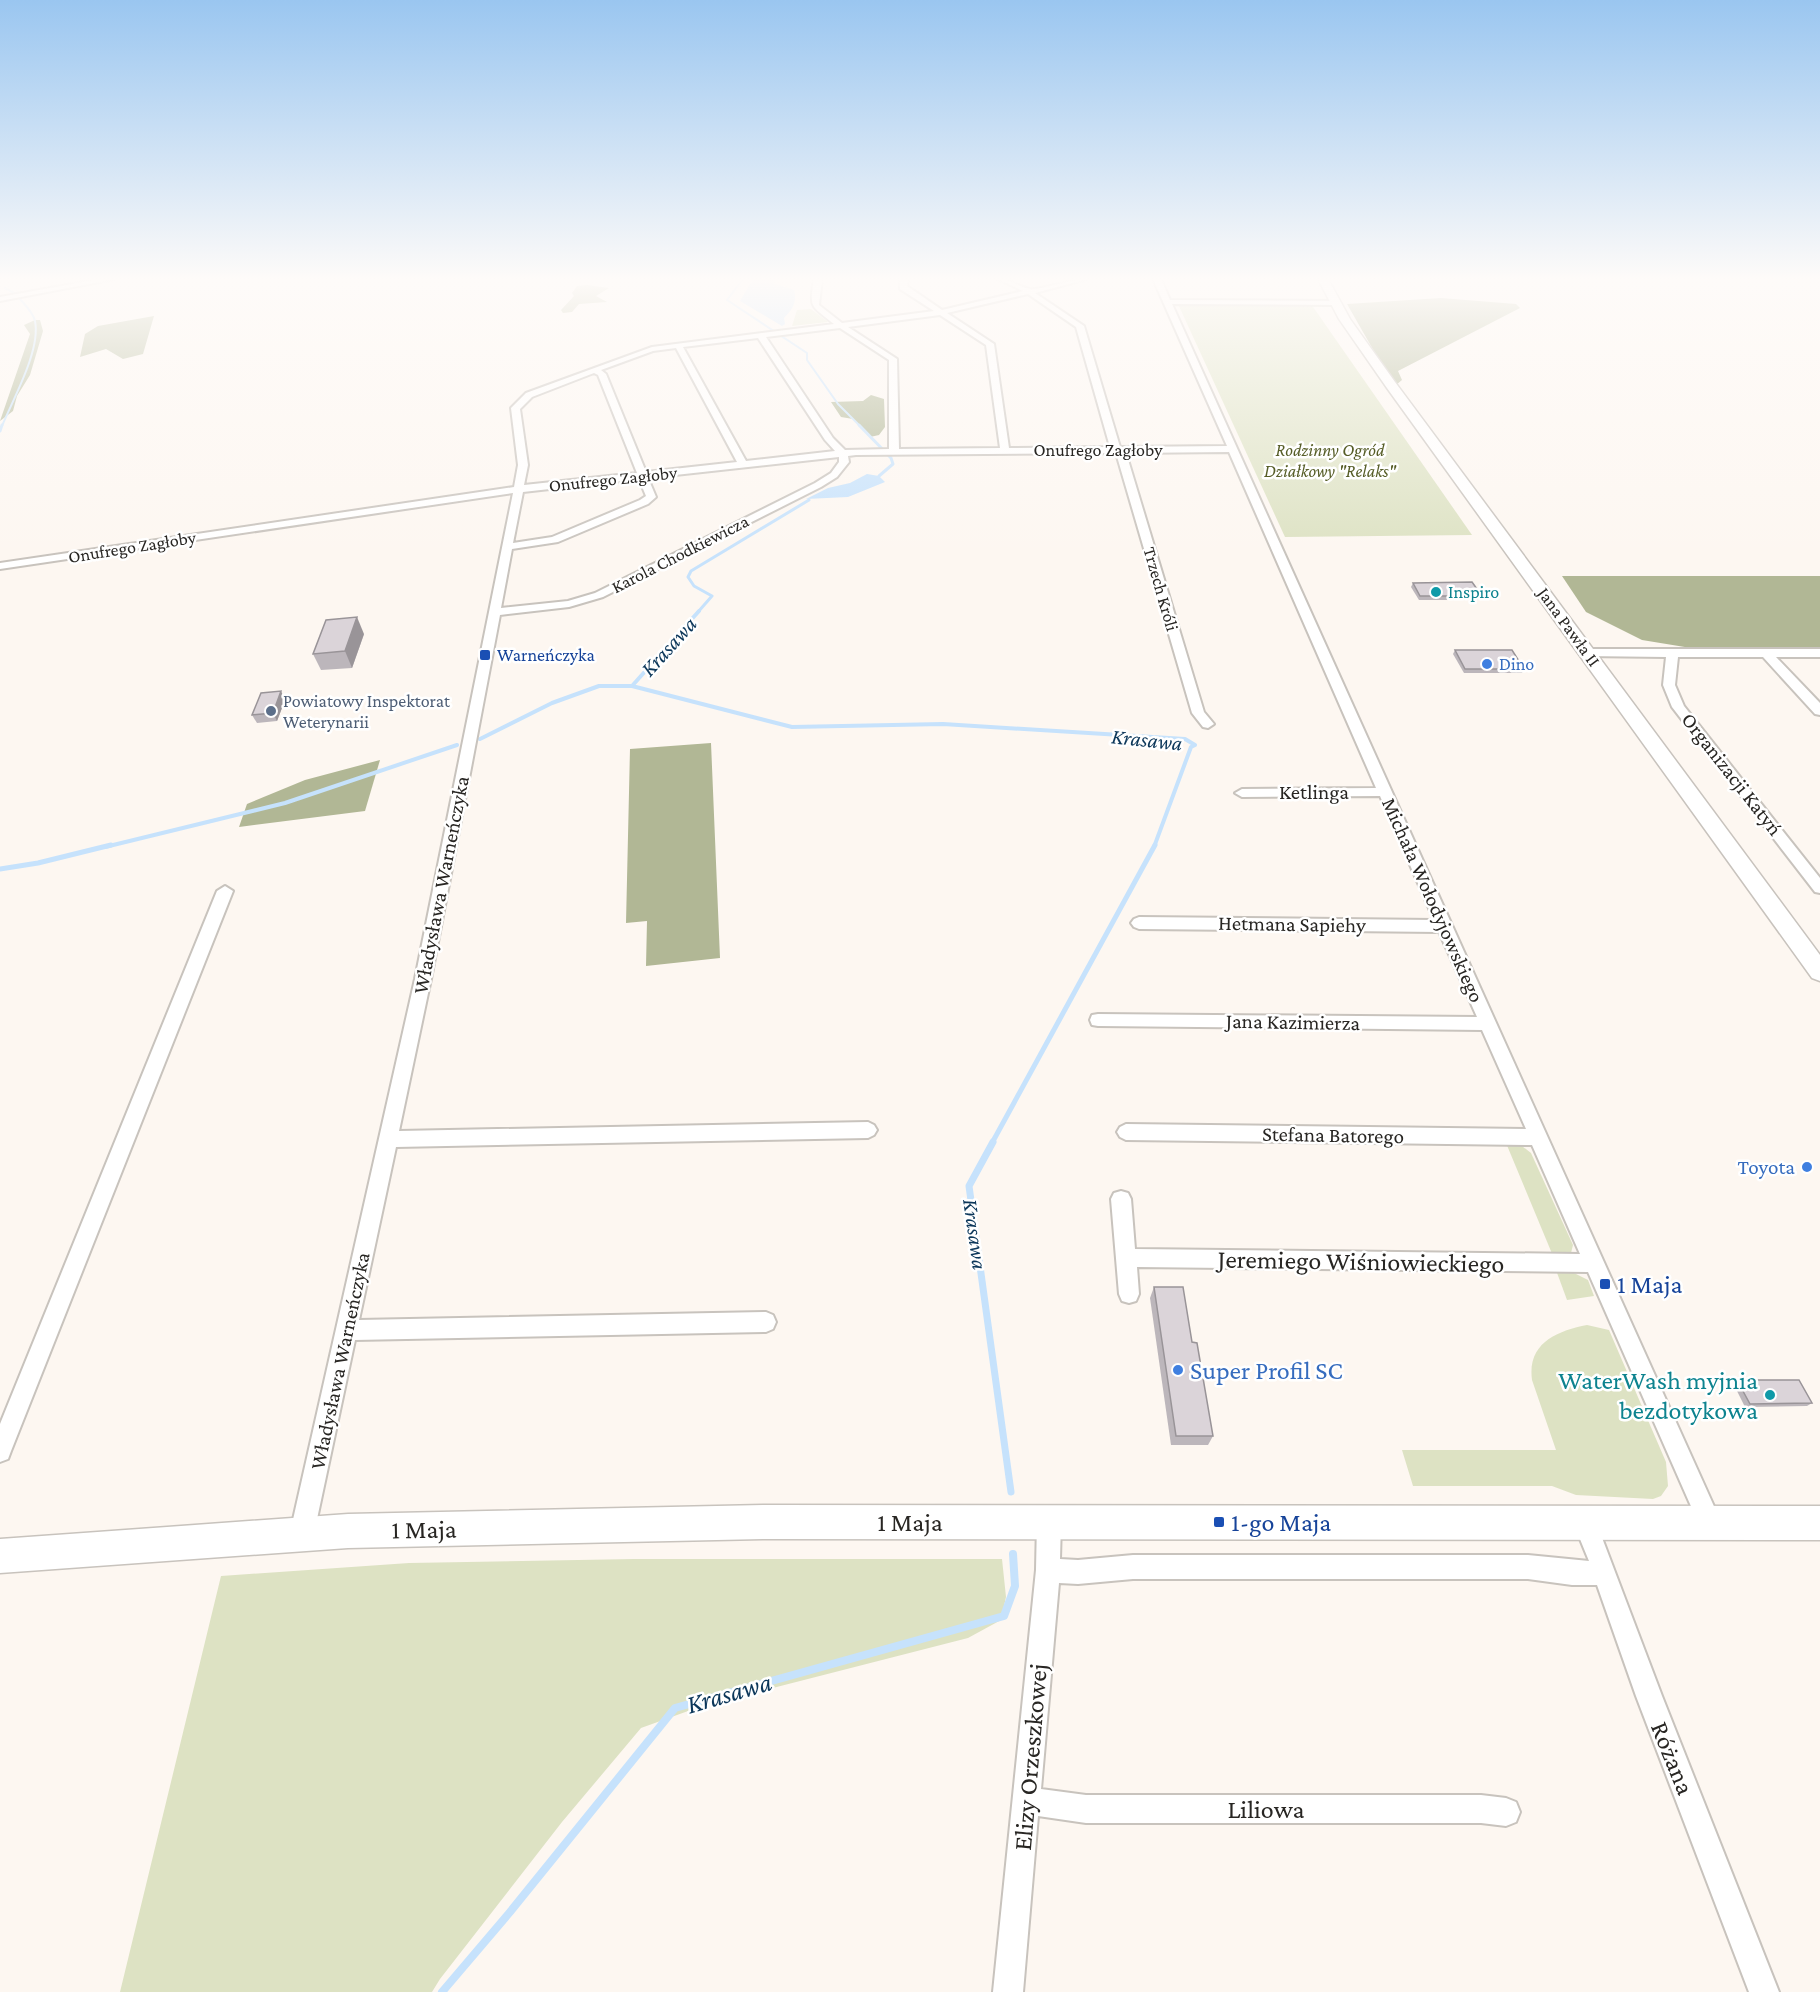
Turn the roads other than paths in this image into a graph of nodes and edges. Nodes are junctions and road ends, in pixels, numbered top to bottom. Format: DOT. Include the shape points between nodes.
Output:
graph roads {
  1 [pos="589,372"];
  2 [pos="598,372"];
  3 [pos="692,372"];
  4 [pos="785,372"];
  5 [pos="892,372"];
  6 [pos="994,372"];
  7 [pos="1094,372"];
  8 [pos="1197,372"];
  9 [pos="1382,372"];
  10 [pos="1231,449"];
  11 [pos="1118,450"];
  12 [pos="888,451"];
  13 [pos="1005,451"];
  14 [pos="843,454"];
  15 [pos="742,465"];
  16 [pos="643,476"];
  17 [pos="519,489"];
  18 [pos="506,547"];
  19 [pos="0,566"];
  20 [pos="494,612"];
  21 [pos="1820,652"];
  22 [pos="1587,653"];
  23 [pos="1670,653"];
  24 [pos="1766,653"];
  25 [pos="1820,711"];
  26 [pos="1208,724"];
  27 [pos="1385,792"];
  28 [pos="1242,793"];
  29 [pos="1820,888"];
  30 [pos="225,891"];
  31 [pos="1139,922"];
  32 [pos="1445,926"];
  33 [pos="1820,972"];
  34 [pos="1098,1020"];
  35 [pos="1487,1024"];
  36 [pos="868,1130"];
  37 [pos="1126,1132"];
  38 [pos="1540,1137"];
  39 [pos="388,1139"];
  40 [pos="1121,1199"];
  41 [pos="1127,1258"];
  42 [pos="1595,1263"];
  43 [pos="1129,1293"];
  44 [pos="766,1322"];
  45 [pos="347,1330"];
  46 [pos="0,1451"];
  47 [pos="1709,1521"];
  48 [pos="1049,1522"];
  49 [pos="1585,1522"];
  50 [pos="1820,1523"];
  51 [pos="302,1533"];
  52 [pos="0,1556"];
  53 [pos="1048,1570"];
  54 [pos="1605,1573"];
  55 [pos="1026,1801"];
  56 [pos="1506,1812"];
  57 [pos="1008,1992"];
  58 [pos="1764,1992"];
  1 -- 17 [label="street, Władysława Warneńczyka" via="530,395 515,408 524,456"];
  2 -- 16 [label="street"];
  3 -- 15 [label="street"];
  4 -- 14 [label="street"];
  5 -- 12 [label="street"];
  6 -- 13 [label="street"];
  7 -- 11 [label="street, Trzech Króli"];
  8 -- 10 [label="street, Michała Wołodyjowskiego"];
  9 -- 22 [label="main road, Jana Pawła II"];
  10 -- 11 [label="street, Onufrego Zagłoby"];
  10 -- 27 [label="street, Michała Wołodyjowskiego"];
  11 -- 13 [label="street, Onufrego Zagłoby"];
  11 -- 26 [label="street, Trzech Króli" via="1198,713"];
  12 -- 13 [label="street, Onufrego Zagłoby"];
  12 -- 14 [label="street, Onufrego Zagłoby"];
  14 -- 15 [label="street, Onufrego Zagłoby"];
  14 -- 20 [label="street, Karola Chodkiewicza" via="844,462 838,472 825,481 599,595 569,604"];
  15 -- 16 [label="street, Onufrego Zagłoby"];
  16 -- 17 [label="street, Onufrego Zagłoby"];
  16 -- 18 [label="street" via="650,499 554,540"];
  17 -- 18 [label="street, Władysława Warneńczyka"];
  17 -- 19 [label="street, Onufrego Zagłoby"];
  18 -- 20 [label="street, Władysława Warneńczyka"];
  20 -- 39 [label="street, Władysława Warneńczyka"];
  21 -- 24 [label="street"];
  22 -- 23 [label="street"];
  22 -- 33 [label="main road, Jana Pawła II"];
  23 -- 24 [label="street"];
  23 -- 29 [label="street, Organizacji Katyń" via="1669,686 1678,707"];
  24 -- 25 [label="street"];
  27 -- 28 [label="street, Ketlinga"];
  27 -- 32 [label="street, Michała Wołodyjowskiego"];
  30 -- 46 [label="street"];
  31 -- 32 [label="street, Hetmana Sapiehy"];
  32 -- 35 [label="street, Michała Wołodyjowskiego"];
  34 -- 35 [label="street, Jana Kazimierza"];
  35 -- 38 [label="street, Michała Wołodyjowskiego"];
  36 -- 39 [label="street"];
  37 -- 38 [label="street, Stefana Batorego"];
  38 -- 42 [label="street, Michała Wołodyjowskiego"];
  39 -- 45 [label="street, Władysława Warneńczyka"];
  40 -- 41 [label="street"];
  41 -- 42 [label="street, Jeremiego Wiśniowieckiego"];
  41 -- 43 [label="street"];
  42 -- 47 [label="street, Michała Wołodyjowskiego"];
  44 -- 45 [label="street"];
  45 -- 51 [label="street, Władysława Warneńczyka"];
  47 -- 49 [label="main road, 1 Maja"];
  47 -- 50 [label="main road, 1 Maja"];
  48 -- 49 [label="main road, 1 Maja"];
  48 -- 51 [label="main road, 1 Maja" via="751,1522"];
  48 -- 53 [label="street, Elizy Orzeszkowej"];
  49 -- 54 [label="street, Różana"];
  51 -- 52 [label="main road, 1 Maja"];
  53 -- 54 [label="street" via="1528,1567 1572,1574"];
  53 -- 55 [label="street, Elizy Orzeszkowej"];
  54 -- 58 [label="street, Różana" via="1648,1696"];
  55 -- 56 [label="street, Liliowa" via="1086,1809"];
  55 -- 57 [label="street, Elizy Orzeszkowej"];
}
